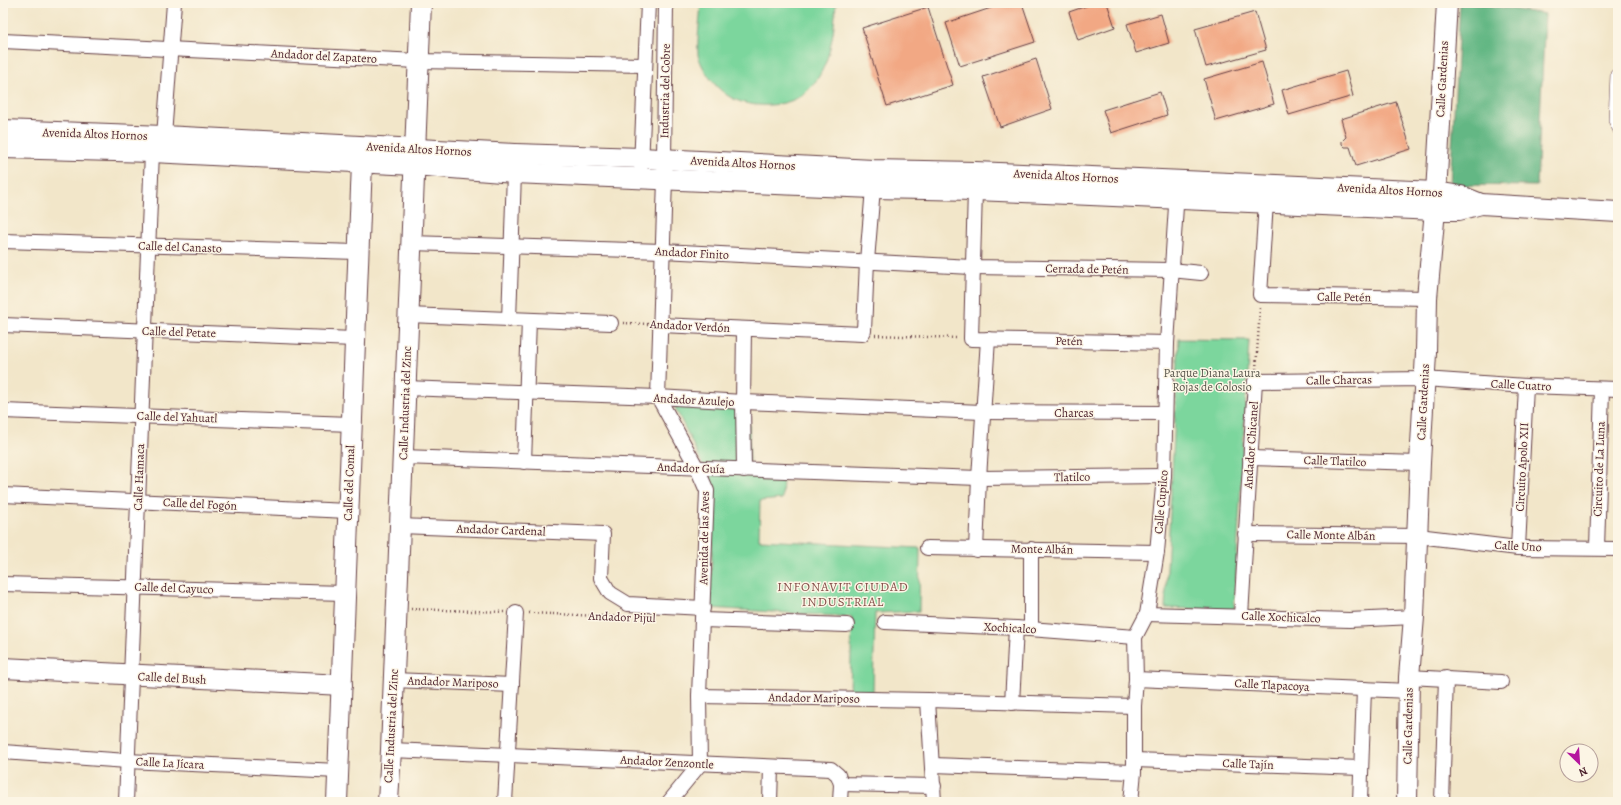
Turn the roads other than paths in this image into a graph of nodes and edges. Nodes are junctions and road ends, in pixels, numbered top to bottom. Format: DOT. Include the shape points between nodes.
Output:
graph roads {
  1 [pos="174,3"];
  2 [pos="421,3"];
  3 [pos="648,3"];
  4 [pos="666,3"];
  5 [pos="1447,3"];
  6 [pos="3,41"];
  7 [pos="170,49"];
  8 [pos="418,61"];
  9 [pos="645,65"];
  10 [pos="1618,74"];
  11 [pos="1615,121"];
  12 [pos="3,130"];
  13 [pos="1618,133"];
  14 [pos="164,136"];
  15 [pos="3,148"];
  16 [pos="152,152"];
  17 [pos="362,155"];
  18 [pos="414,157"];
  19 [pos="642,158"];
  20 [pos="664,159"];
  21 [pos="514,173"];
  22 [pos="641,178"];
  23 [pos="665,179"];
  24 [pos="873,188"];
  25 [pos="975,190"];
  26 [pos="1177,190"];
  27 [pos="1435,201"];
  28 [pos="1266,202"];
  29 [pos="1618,212"];
  30 [pos="3,241"];
  31 [pos="411,243"];
  32 [pos="149,246"];
  33 [pos="512,247"];
  34 [pos="663,251"];
  35 [pos="357,252"];
  36 [pos="866,261"];
  37 [pos="972,267"];
  38 [pos="1171,270"];
  39 [pos="1201,273"];
  40 [pos="1427,298"];
  41 [pos="408,315"];
  42 [pos="509,320"];
  43 [pos="529,320"];
  44 [pos="611,323"];
  45 [pos="3,325"];
  46 [pos="660,325"];
  47 [pos="744,329"];
  48 [pos="145,331"];
  49 [pos="988,339"];
  50 [pos="354,340"];
  51 [pos="1167,343"];
  52 [pos="1424,380"];
  53 [pos="1255,381"];
  54 [pos="1526,386"];
  55 [pos="406,388"];
  56 [pos="1602,389"];
  57 [pos="1618,389"];
  58 [pos="526,393"];
  59 [pos="658,397"];
  60 [pos="743,402"];
  61 [pos="3,411"];
  62 [pos="982,412"];
  63 [pos="1166,413"];
  64 [pos="142,416"];
  65 [pos="351,424"];
  66 [pos="403,457"];
  67 [pos="1250,458"];
  68 [pos="524,462"];
  69 [pos="1420,463"];
  70 [pos="696,468"];
  71 [pos="744,470"];
  72 [pos="1164,476"];
  73 [pos="979,478"];
  74 [pos="3,495"];
  75 [pos="138,502"];
  76 [pos="348,511"];
  77 [pos="400,526"];
  78 [pos="1245,534"];
  79 [pos="1418,536"];
  80 [pos="927,548"];
  81 [pos="1031,548"];
  82 [pos="1518,548"];
  83 [pos="1597,548"];
  84 [pos="1618,549"];
  85 [pos="976,550"];
  86 [pos="1157,552"];
  87 [pos="3,584"];
  88 [pos="134,587"];
  89 [pos="345,593"];
  90 [pos="516,613"];
  91 [pos="702,614"];
  92 [pos="1147,614"];
  93 [pos="1241,616"];
  94 [pos="1414,617"];
  95 [pos="886,622"];
  96 [pos="847,625"];
  97 [pos="1016,628"];
  98 [pos="1031,629"];
  99 [pos="1135,638"];
  100 [pos="3,668"];
  101 [pos="131,676"];
  102 [pos="1446,678"];
  103 [pos="1136,679"];
  104 [pos="394,680"];
  105 [pos="1500,682"];
  106 [pos="1409,684"];
  107 [pos="342,685"];
  108 [pos="512,685"];
  109 [pos="1364,690"];
  110 [pos="699,696"];
  111 [pos="928,700"];
  112 [pos="1012,703"];
  113 [pos="1134,706"];
  114 [pos="391,750"];
  115 [pos="3,752"];
  116 [pos="509,755"];
  117 [pos="128,761"];
  118 [pos="700,764"];
  119 [pos="933,765"];
  120 [pos="1134,766"];
  121 [pos="771,768"];
  122 [pos="1361,768"];
  123 [pos="338,771"];
  124 [pos="841,784"];
  125 [pos="934,786"];
  126 [pos="126,802"];
  127 [pos="337,802"];
  128 [pos="388,802"];
  129 [pos="505,802"];
  130 [pos="669,802"];
  131 [pos="770,802"];
  132 [pos="840,802"];
  133 [pos="934,802"];
  134 [pos="1131,802"];
  135 [pos="1360,802"];
  136 [pos="1407,802"];
  137 [pos="1442,802"];
  1 -- 7 [label="street"];
  2 -- 8 [label="street, Calle Industria del Zinc"];
  3 -- 9 [label="street, Industria del Cobre"];
  4 -- 20 [label="street, Industria del Cobre"];
  5 -- 27 [label="street, Calle Gardenias"];
  6 -- 7 [label="street, Andador del Zapatero"];
  7 -- 8 [label="street, Andador del Zapatero"];
  7 -- 14 [label="street"];
  8 -- 9 [label="street, Andador del Zapatero"];
  8 -- 18 [label="street, Calle Industria del Zinc"];
  9 -- 19 [label="street, Industria del Cobre"];
  10 -- 11 [label="lane" via="1614,74"];
  11 -- 13 [label="lane"];
  12 -- 14 [label="street, Avenida Altos Hornos"];
  14 -- 17 [label="street, Avenida Altos Hornos"];
  15 -- 16 [label="street, Avenida Altos Hornos"];
  16 -- 17 [label="street, Avenida Altos Hornos"];
  16 -- 32 [label="street, Calle Hamaca"];
  17 -- 18 [label="street, Avenida Altos Hornos"];
  17 -- 35 [label="street, Calle del Comal"];
  18 -- 19 [label="street, Avenida Altos Hornos" via="515,154"];
  18 -- 21 [label="street, Avenida Altos Hornos"];
  18 -- 31 [label="street, Calle Industria del Zinc"];
  19 -- 20 [label="street, Avenida Altos Hornos"];
  19 -- 22 [label="street, Industria del Cobre"];
  20 -- 23 [label="street, Industria del Cobre"];
  20 -- 26 [label="street, Avenida Altos Hornos" via="874,170 975,172"];
  21 -- 22 [label="street, Avenida Altos Hornos"];
  21 -- 33 [label="street"];
  22 -- 23 [label="street, Avenida Altos Hornos"];
  23 -- 24 [label="street, Avenida Altos Hornos"];
  23 -- 34 [label="street, Avenida de las Aves"];
  24 -- 25 [label="street, Avenida Altos Hornos"];
  24 -- 36 [label="street"];
  25 -- 26 [label="street, Avenida Altos Hornos"];
  25 -- 37 [label="street"];
  26 -- 27 [label="street, Avenida Altos Hornos"];
  26 -- 28 [label="street, Avenida Altos Hornos"];
  26 -- 38 [label="street, Calle Cupilco"];
  27 -- 28 [label="street, Avenida Altos Hornos"];
  27 -- 29 [label="street, Avenida Altos Hornos" via="1461,196 1481,204"];
  27 -- 40 [label="street, Calle Gardenias"];
  28 -- 40 [label="street, Calle Petén" via="1260,295"];
  30 -- 32 [label="street, Calle del Canasto"];
  31 -- 33 [label="street, Andador Finito"];
  31 -- 41 [label="street, Calle Industria del Zinc"];
  32 -- 35 [label="street, Calle del Canasto"];
  32 -- 48 [label="street, Calle Hamaca"];
  33 -- 34 [label="street, Andador Finito"];
  33 -- 42 [label="street"];
  34 -- 36 [label="street, Andador Finito"];
  34 -- 46 [label="street, Avenida de las Aves"];
  35 -- 50 [label="street, Calle del Comal"];
  36 -- 37 [label="street, Andador Finito"];
  36 -- 47 [label="street, Andador Verdón" via="862,334"];
  37 -- 38 [label="street, Cerrada de Petén"];
  37 -- 49 [label="street, Petén" via="971,339"];
  38 -- 39 [label="street, Cerrada de Petén"];
  38 -- 51 [label="street, Calle Cupilco"];
  40 -- 52 [label="street, Calle Gardenias"];
  41 -- 42 [label="street"];
  41 -- 55 [label="street, Calle Industria del Zinc"];
  42 -- 43 [label="street"];
  43 -- 44 [label="street"];
  43 -- 58 [label="street"];
  45 -- 48 [label="street, Calle del Petate"];
  46 -- 47 [label="street, Andador Verdón"];
  46 -- 59 [label="street, Avenida de las Aves"];
  47 -- 60 [label="street"];
  48 -- 50 [label="street, Calle del Petate"];
  48 -- 64 [label="street, Calle Hamaca"];
  49 -- 51 [label="street, Petén"];
  49 -- 62 [label="street"];
  50 -- 65 [label="street, Calle del Comal"];
  51 -- 63 [label="street, Calle Cupilco"];
  52 -- 53 [label="street, Calle Charcas"];
  52 -- 54 [label="street, Calle Cuatro"];
  52 -- 69 [label="street, Calle Gardenias"];
  53 -- 67 [label="street, Andador Chicanel"];
  54 -- 56 [label="street, Calle Cuatro"];
  54 -- 82 [label="street, Circuito Apolo XII"];
  55 -- 58 [label="street, Andador Azulejo"];
  55 -- 66 [label="street, Calle Industria del Zinc"];
  56 -- 57 [label="street, Calle Cuatro"];
  56 -- 83 [label="street, Circuito de La Luna"];
  58 -- 59 [label="street, Andador Azulejo"];
  58 -- 68 [label="street"];
  59 -- 60 [label="street, Andador Azulejo"];
  59 -- 70 [label="street, Avenida de las Aves"];
  60 -- 62 [label="street, Andador Azulejo"];
  60 -- 71 [label="street"];
  61 -- 64 [label="street, Calle del Yahuatl"];
  62 -- 63 [label="street, Charcas"];
  62 -- 73 [label="street"];
  63 -- 72 [label="street, Calle Cupilco"];
  64 -- 65 [label="street, Calle del Yahuatl"];
  64 -- 75 [label="street, Calle Hamaca"];
  65 -- 76 [label="street, Calle del Comal"];
  66 -- 68 [label="street, Andador Guía"];
  66 -- 77 [label="street, Calle Industria del Zinc"];
  67 -- 69 [label="street, Calle Tlatilco"];
  67 -- 78 [label="street, Andador Chicanel"];
  68 -- 70 [label="street, Andador Guía"];
  69 -- 79 [label="street, Calle Gardenias"];
  70 -- 71 [label="street, Andador Guía"];
  70 -- 91 [label="street, Avenida de las Aves" via="707,491"];
  71 -- 73 [label="street, Andador Guía"];
  72 -- 73 [label="street, Tlatilco"];
  72 -- 86 [label="street, Calle Cupilco"];
  73 -- 85 [label="street"];
  74 -- 75 [label="street, Calle del Fogón"];
  75 -- 76 [label="street, Calle del Fogón"];
  75 -- 88 [label="street, Calle Hamaca"];
  76 -- 89 [label="street, Calle del Comal"];
  77 -- 91 [label="street, Andador Cardenal" via="602,534 601,578 610,593 628,604"];
  77 -- 104 [label="street, Calle Industria del Zinc"];
  78 -- 79 [label="street, Calle Monte Albán"];
  78 -- 93 [label="street, Andador Chicanel"];
  79 -- 82 [label="street, Calle Uno"];
  79 -- 94 [label="street, Calle Gardenias"];
  80 -- 85 [label="street, Monte Albán"];
  81 -- 85 [label="street, Monte Albán"];
  81 -- 86 [label="street, Monte Albán"];
  81 -- 98 [label="street"];
  82 -- 83 [label="street, Calle Uno"];
  83 -- 84 [label="street, Calle Uno"];
  86 -- 92 [label="street, Calle Cupilco"];
  87 -- 88 [label="street, Calle del Cayuco"];
  88 -- 89 [label="street, Calle del Cayuco"];
  88 -- 101 [label="street, Calle Hamaca"];
  89 -- 107 [label="street, Calle del Comal"];
  90 -- 108 [label="street"];
  91 -- 96 [label="street"];
  91 -- 110 [label="street, Avenida de las Aves"];
  92 -- 93 [label="street, Calle Xochicalco"];
  92 -- 99 [label="street, Calle Cupilco"];
  93 -- 94 [label="street, Calle Xochicalco" via="1349,620"];
  94 -- 106 [label="street, Calle Gardenias"];
  95 -- 97 [label="street, Xochicalco"];
  97 -- 98 [label="street, Xochicalco"];
  97 -- 112 [label="street"];
  98 -- 99 [label="street, Xochicalco"];
  99 -- 103 [label="street, Calle Cupilco"];
  100 -- 101 [label="street, Calle del Bush"];
  101 -- 107 [label="street, Calle del Bush"];
  101 -- 117 [label="street, Calle Hamaca"];
  102 -- 105 [label="street, Calle Tlapacoya"];
  102 -- 106 [label="street, Calle Tlapacoya"];
  102 -- 137 [label="street"];
  103 -- 109 [label="street, Calle Tlapacoya"];
  103 -- 113 [label="street, Calle Cupilco"];
  104 -- 108 [label="street, Andador Mariposo"];
  104 -- 114 [label="street, Calle Industria del Zinc"];
  106 -- 109 [label="street, Calle Tlapacoya"];
  106 -- 136 [label="street, Calle Gardenias"];
  107 -- 123 [label="street, Calle del Comal"];
  108 -- 116 [label="street"];
  109 -- 122 [label="street"];
  110 -- 111 [label="street, Andador Mariposo"];
  110 -- 118 [label="street, Avenida de las Aves"];
  111 -- 112 [label="street"];
  111 -- 119 [label="street"];
  112 -- 113 [label="street"];
  113 -- 120 [label="street, Calle Cupilco"];
  114 -- 116 [label="street, Andador Zenzontle"];
  114 -- 128 [label="street, Calle Industria del Zinc"];
  115 -- 117 [label="street, Calle La Jícara"];
  116 -- 118 [label="street, Andador Zenzontle"];
  116 -- 129 [label="street"];
  117 -- 123 [label="street, Calle La Jícara"];
  117 -- 126 [label="street, Calle Hamaca"];
  118 -- 121 [label="street, Andador Zenzontle"];
  118 -- 130 [label="street"];
  119 -- 120 [label="street, Calle Tajín"];
  119 -- 125 [label="street"];
  120 -- 122 [label="street, Calle Tajín"];
  120 -- 134 [label="street, Calle Cupilco"];
  121 -- 124 [label="street, Andador Zenzontle" via="831,769 838,775"];
  121 -- 131 [label="street"];
  122 -- 135 [label="street"];
  123 -- 127 [label="street, Calle del Comal"];
  124 -- 125 [label="street"];
  124 -- 132 [label="street"];
  125 -- 133 [label="street"];
}
